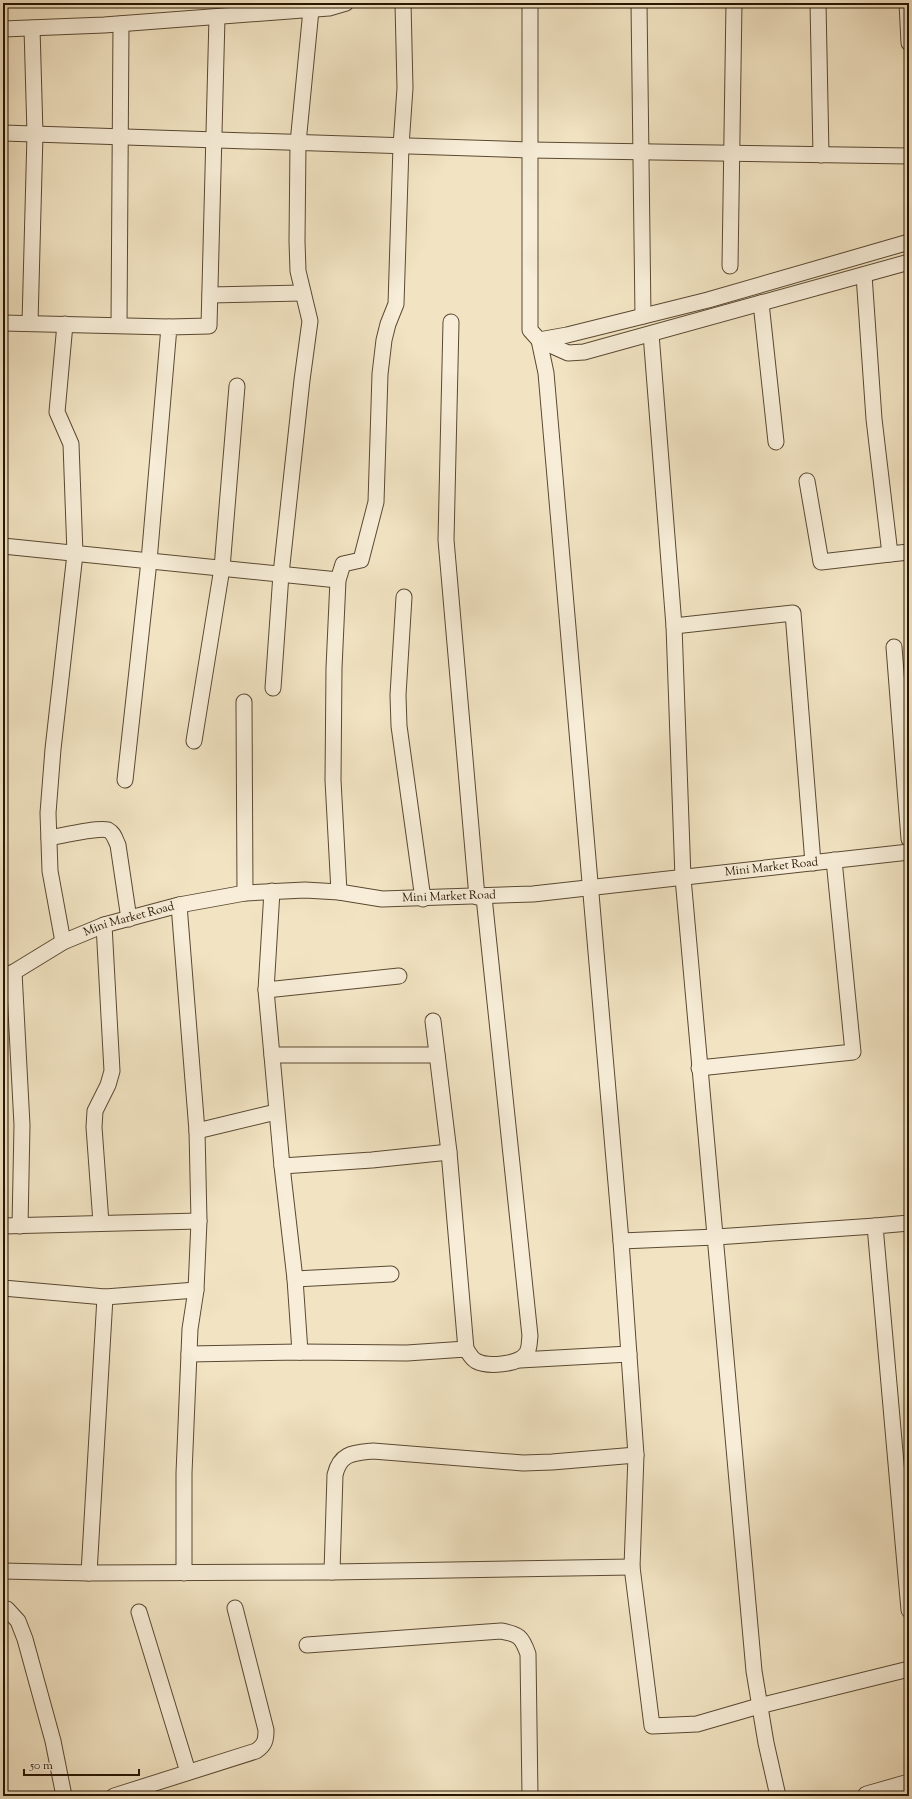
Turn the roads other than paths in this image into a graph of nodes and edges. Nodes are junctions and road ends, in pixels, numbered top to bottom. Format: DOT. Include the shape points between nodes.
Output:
graph roads {
  1 [pos="346,3"];
  2 [pos="403,3"];
  3 [pos="530,3"];
  4 [pos="639,3"];
  5 [pos="734,3"];
  6 [pos="818,3"];
  7 [pos="311,10"];
  8 [pos="908,13"];
  9 [pos="217,17"];
  10 [pos="121,24"];
  11 [pos="32,28"];
  12 [pos="3,29"];
  13 [pos="909,43"];
  14 [pos="3,133"];
  15 [pos="35,134"];
  16 [pos="121,137"];
  17 [pos="214,140"];
  18 [pos="298,143"];
  19 [pos="401,146"];
  20 [pos="530,150"];
  21 [pos="640,152"];
  22 [pos="733,154"];
  23 [pos="821,155"];
  24 [pos="909,156"];
  25 [pos="909,242"];
  26 [pos="909,262"];
  27 [pos="730,266"];
  28 [pos="864,274"];
  29 [pos="303,293"];
  30 [pos="210,295"];
  31 [pos="761,303"];
  32 [pos="643,316"];
  33 [pos="451,322"];
  34 [pos="3,323"];
  35 [pos="30,323"];
  36 [pos="65,324"];
  37 [pos="119,326"];
  38 [pos="169,327"];
  39 [pos="651,334"];
  40 [pos="540,340"];
  41 [pos="237,386"];
  42 [pos="776,442"];
  43 [pos="807,481"];
  44 [pos="3,546"];
  45 [pos="909,552"];
  46 [pos="75,554"];
  47 [pos="890,554"];
  48 [pos="149,561"];
  49 [pos="222,568"];
  50 [pos="281,574"];
  51 [pos="338,580"];
  52 [pos="404,597"];
  53 [pos="674,626"];
  54 [pos="894,646"];
  55 [pos="273,688"];
  56 [pos="244,702"];
  57 [pos="194,741"];
  58 [pos="125,780"];
  59 [pos="49,838"];
  60 [pos="909,839"];
  61 [pos="909,852"];
  62 [pos="834,860"];
  63 [pos="813,863"];
  64 [pos="683,878"];
  65 [pos="590,888"];
  66 [pos="272,891"];
  67 [pos="339,892"];
  68 [pos="245,893"];
  69 [pos="480,897"];
  70 [pos="423,899"];
  71 [pos="179,904"];
  72 [pos="129,918"];
  73 [pos="104,925"];
  74 [pos="63,942"];
  75 [pos="9,974"];
  76 [pos="399,976"];
  77 [pos="266,990"];
  78 [pos="434,1021"];
  79 [pos="272,1055"];
  80 [pos="437,1055"];
  81 [pos="699,1068"];
  82 [pos="276,1112"];
  83 [pos="197,1131"];
  84 [pos="449,1152"];
  85 [pos="282,1166"];
  86 [pos="199,1221"];
  87 [pos="101,1223"];
  88 [pos="909,1223"];
  89 [pos="3,1226"];
  90 [pos="20,1226"];
  91 [pos="875,1226"];
  92 [pos="716,1237"];
  93 [pos="621,1241"];
  94 [pos="391,1274"];
  95 [pos="295,1278"];
  96 [pos="3,1288"];
  97 [pos="196,1290"];
  98 [pos="104,1297"];
  99 [pos="466,1349"];
  100 [pos="300,1352"];
  101 [pos="189,1354"];
  102 [pos="629,1354"];
  103 [pos="520,1360"];
  104 [pos="636,1455"];
  105 [pos="632,1567"];
  106 [pos="3,1571"];
  107 [pos="332,1572"];
  108 [pos="89,1573"];
  109 [pos="184,1573"];
  110 [pos="235,1608"];
  111 [pos="3,1609"];
  112 [pos="909,1610"];
  113 [pos="139,1612"];
  114 [pos="307,1645"];
  115 [pos="909,1669"];
  116 [pos="759,1706"];
  117 [pos="188,1772"];
  118 [pos="909,1784"];
  119 [pos="64,1796"];
  120 [pos="114,1796"];
  121 [pos="530,1796"];
  122 [pos="778,1796"];
  123 [pos="867,1796"];
  1 -- 7 [label="street"];
  2 -- 19 [label="street" via="405,88"];
  3 -- 20 [label="street"];
  4 -- 21 [label="street"];
  5 -- 22 [label="street"];
  6 -- 23 [label="street"];
  7 -- 9 [label="street"];
  7 -- 18 [label="street"];
  8 -- 13 [label="street"];
  9 -- 10 [label="street"];
  9 -- 17 [label="street"];
  10 -- 11 [label="street"];
  10 -- 16 [label="street"];
  11 -- 12 [label="street"];
  11 -- 15 [label="street"];
  14 -- 15 [label="street"];
  15 -- 16 [label="street"];
  15 -- 35 [label="street"];
  16 -- 17 [label="street"];
  16 -- 37 [label="street"];
  17 -- 18 [label="street"];
  17 -- 30 [label="street"];
  18 -- 19 [label="street"];
  18 -- 29 [label="street" via="298,271"];
  19 -- 20 [label="street"];
  19 -- 51 [label="street" via="396,304 384,340 380,374 376,502 361,560 343,564"];
  20 -- 21 [label="street"];
  20 -- 40 [label="street" via="530,330"];
  21 -- 22 [label="street"];
  21 -- 32 [label="street"];
  22 -- 23 [label="street"];
  22 -- 27 [label="street"];
  23 -- 24 [label="street"];
  25 -- 32 [label="street" via="708,300"];
  26 -- 28 [label="street"];
  28 -- 31 [label="street"];
  28 -- 47 [label="street" via="874,419"];
  29 -- 30 [label="street"];
  29 -- 50 [label="street" via="310,321"];
  30 -- 38 [label="street" via="209,326"];
  31 -- 39 [label="street"];
  31 -- 42 [label="street"];
  32 -- 40 [label="street"];
  33 -- 69 [label="street" via="446,540"];
  34 -- 35 [label="street"];
  35 -- 36 [label="street"];
  36 -- 37 [label="street"];
  36 -- 46 [label="street" via="57,412 71,444"];
  37 -- 38 [label="street"];
  38 -- 48 [label="street"];
  39 -- 40 [label="street" via="584,352 568,353"];
  39 -- 53 [label="street"];
  40 -- 65 [label="street" via="546,373"];
  41 -- 49 [label="street"];
  43 -- 47 [label="street" via="821,562"];
  44 -- 46 [label="street"];
  45 -- 47 [label="street"];
  46 -- 48 [label="street"];
  46 -- 59 [label="street" via="53,749 48,813"];
  48 -- 49 [label="street"];
  48 -- 58 [label="street"];
  49 -- 50 [label="street"];
  49 -- 57 [label="street"];
  50 -- 51 [label="street"];
  50 -- 55 [label="street"];
  51 -- 67 [label="street" via="333,780"];
  52 -- 70 [label="street" via="398,695 399,726"];
  53 -- 63 [label="street" via="793,613"];
  53 -- 64 [label="street"];
  54 -- 60 [label="street"];
  56 -- 68 [label="street"];
  59 -- 72 [label="street" via="94,830 107,830 114,835 118,845"];
  59 -- 74 [label="street" via="50,870"];
  61 -- 62 [label="street, Mini Market Road"];
  62 -- 63 [label="street, Mini Market Road"];
  62 -- 81 [label="street" via="853,1052"];
  63 -- 64 [label="street, Mini Market Road"];
  64 -- 65 [label="street, Mini Market Road"];
  64 -- 81 [label="street"];
  65 -- 69 [label="street, Mini Market Road"];
  65 -- 93 [label="street"];
  66 -- 67 [label="street, Mini Market Road"];
  66 -- 68 [label="street, Mini Market Road"];
  66 -- 77 [label="street"];
  67 -- 70 [label="street, Mini Market Road" via="382,899"];
  68 -- 71 [label="street, Mini Market Road"];
  69 -- 70 [label="street, Mini Market Road"];
  69 -- 103 [label="street" via="530,1336 526,1355"];
  71 -- 72 [label="street, Mini Market Road"];
  71 -- 83 [label="street"];
  72 -- 73 [label="street, Mini Market Road"];
  73 -- 74 [label="street, Mini Market Road"];
  73 -- 87 [label="street" via="112,1071 95,1111"];
  74 -- 75 [label="street, Mini Market Road"];
  75 -- 90 [label="street" via="22,1125"];
  76 -- 77 [label="street"];
  77 -- 79 [label="street"];
  78 -- 80 [label="street"];
  79 -- 80 [label="street"];
  79 -- 82 [label="street"];
  80 -- 84 [label="street"];
  81 -- 92 [label="street"];
  82 -- 83 [label="street"];
  82 -- 85 [label="street"];
  83 -- 86 [label="street"];
  84 -- 85 [label="street"];
  84 -- 99 [label="street"];
  85 -- 95 [label="street"];
  86 -- 87 [label="street"];
  86 -- 97 [label="street"];
  87 -- 90 [label="street"];
  88 -- 91 [label="street"];
  89 -- 90 [label="street"];
  91 -- 92 [label="street"];
  91 -- 112 [label="street"];
  92 -- 93 [label="street"];
  92 -- 116 [label="street"];
  93 -- 102 [label="street"];
  94 -- 95 [label="street"];
  95 -- 100 [label="street"];
  96 -- 98 [label="street"];
  97 -- 98 [label="street"];
  97 -- 101 [label="street"];
  98 -- 108 [label="street"];
  99 -- 100 [label="street" via="407,1353"];
  99 -- 103 [label="street" via="477,1362 511,1363"];
  100 -- 101 [label="street"];
  101 -- 109 [label="street" via="184,1473"];
  102 -- 103 [label="street"];
  102 -- 104 [label="street"];
  104 -- 105 [label="street"];
  104 -- 107 [label="street" via="524,1463 373,1451 345,1457 338,1464 335,1475"];
  105 -- 107 [label="street"];
  105 -- 116 [label="street" via="652,1726 697,1724"];
  106 -- 108 [label="street"];
  107 -- 109 [label="street"];
  108 -- 109 [label="street"];
  110 -- 117 [label="street" via="266,1730 266,1740 256,1751"];
  111 -- 119 [label="street" via="7,1609 18,1621 25,1639 53,1741"];
  113 -- 117 [label="street"];
  114 -- 121 [label="street" via="501,1631 523,1639 528,1654"];
  115 -- 116 [label="street"];
  116 -- 122 [label="street"];
  117 -- 120 [label="street"];
  118 -- 123 [label="street"];
}
